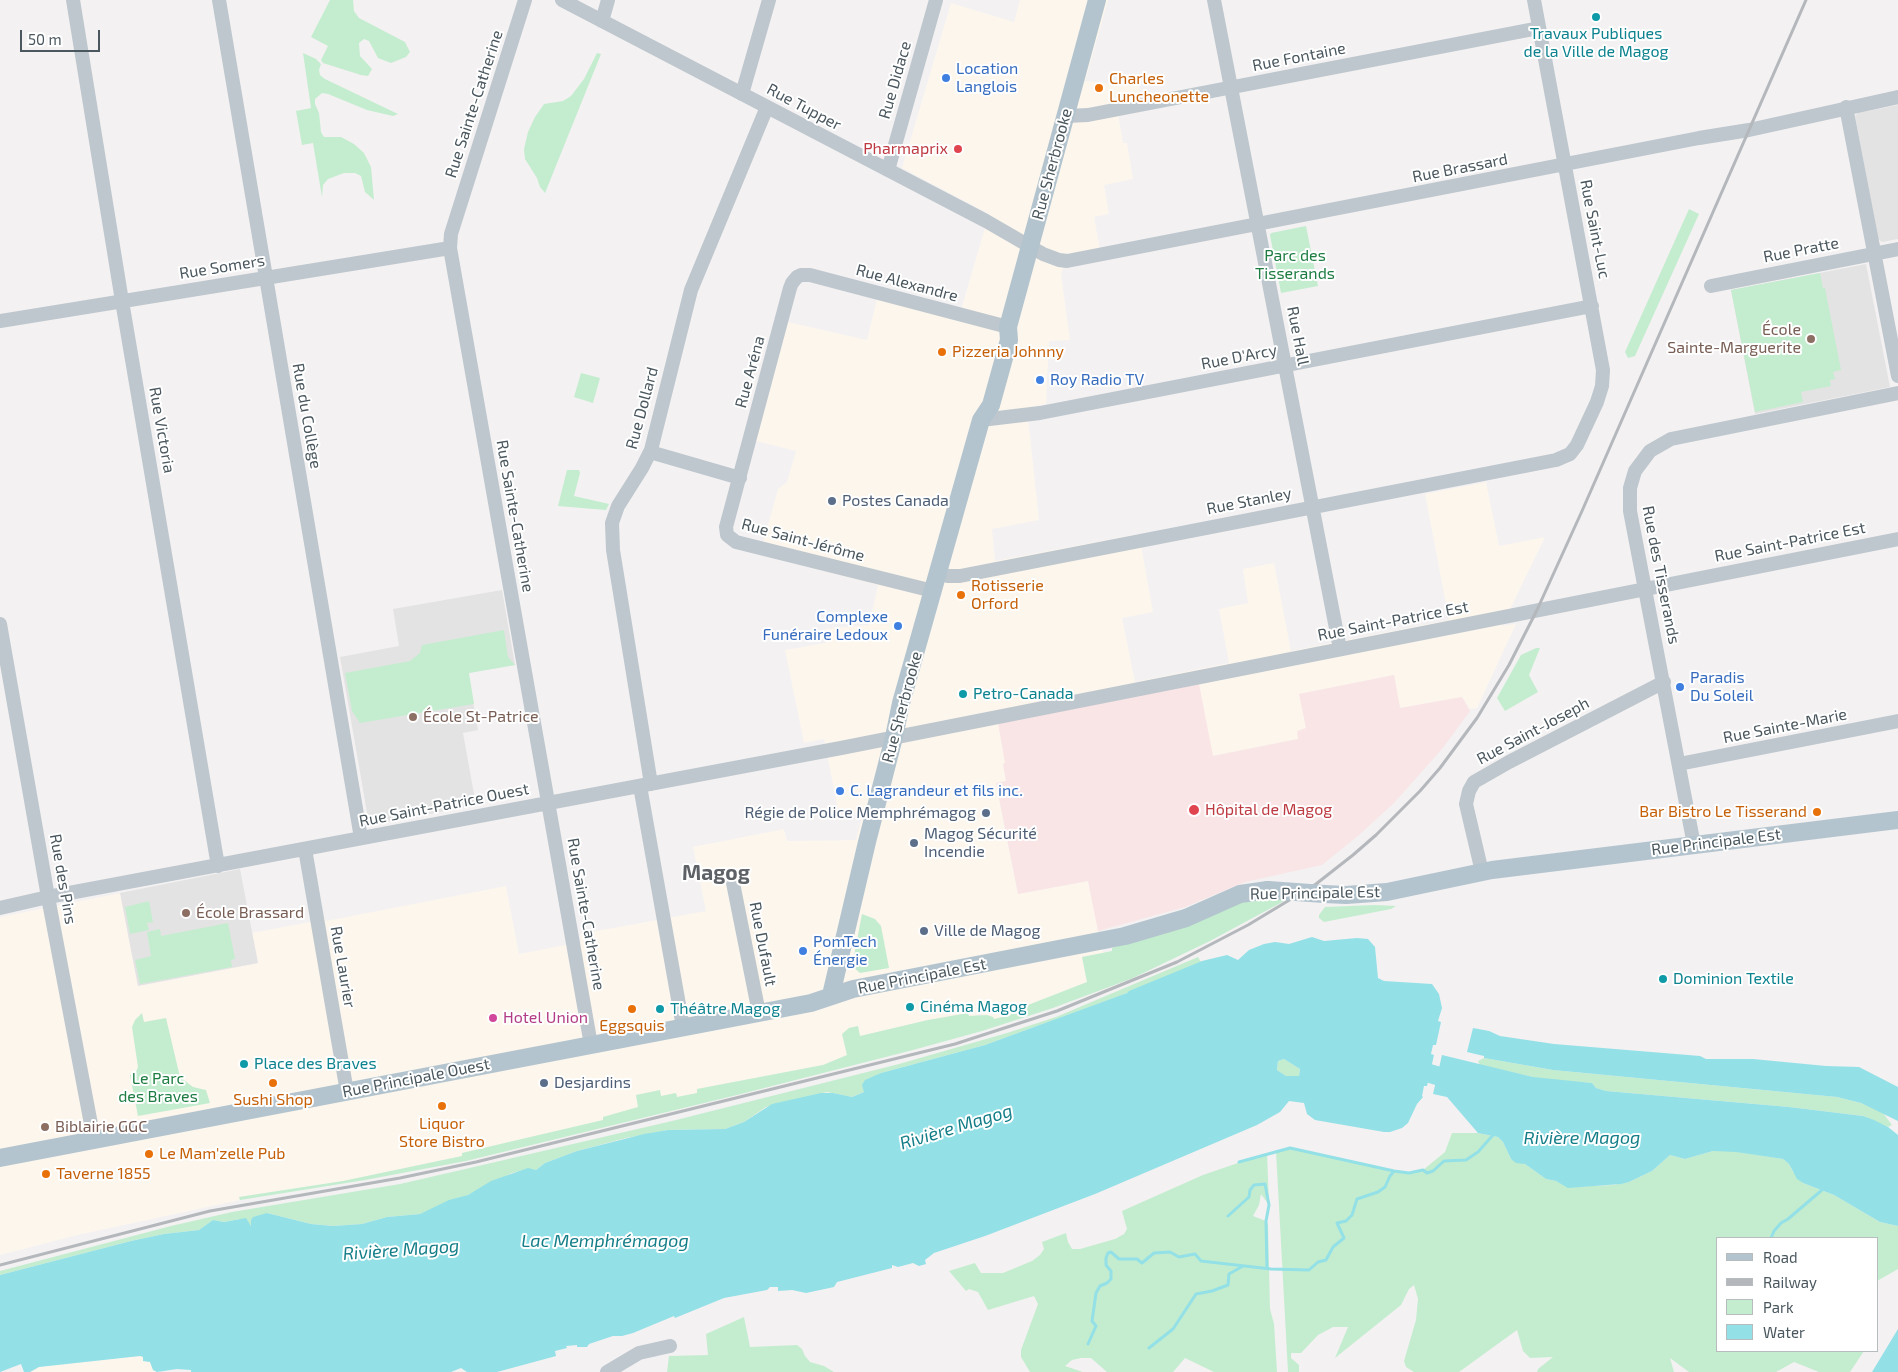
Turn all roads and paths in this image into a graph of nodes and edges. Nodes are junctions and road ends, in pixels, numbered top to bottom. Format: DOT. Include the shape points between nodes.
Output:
graph roads {
  1 [pos="74,0"];
  2 [pos="219,0"];
  3 [pos="526,0"];
  4 [pos="562,0"];
  5 [pos="608,0"];
  6 [pos="768,0"];
  7 [pos="936,0"];
  8 [pos="1097,0"];
  9 [pos="1214,0"];
  10 [pos="1534,0"];
  11 [pos="602,21"];
  12 [pos="1539,28"];
  13 [pos="1232,88"];
  14 [pos="742,94"];
  15 [pos="1898,97"];
  16 [pos="767,107"];
  17 [pos="1846,108"];
  18 [pos="1066,116"];
  19 [pos="1565,165"];
  20 [pos="888,170"];
  21 [pos="1258,225"];
  22 [pos="450,248"];
  23 [pos="1030,248"];
  24 [pos="1898,250"];
  25 [pos="1873,254"];
  26 [pos="265,277"];
  27 [pos="797,277"];
  28 [pos="1711,286"];
  29 [pos="122,301"];
  30 [pos="1592,306"];
  31 [pos="0,321"];
  32 [pos="1008,327"];
  33 [pos="1286,366"];
  34 [pos="1898,376"];
  35 [pos="1898,393"];
  36 [pos="981,420"];
  37 [pos="650,452"];
  38 [pos="1567,456"];
  39 [pos="740,478"];
  40 [pos="1312,506"];
  41 [pos="1898,539"];
  42 [pos="938,573"];
  43 [pos="1646,588"];
  44 [pos="933,591"];
  45 [pos="0,624"];
  46 [pos="1340,649"];
  47 [pos="1664,682"];
  48 [pos="1898,721"];
  49 [pos="894,737"];
  50 [pos="1679,764"];
  51 [pos="645,785"];
  52 [pos="549,802"];
  53 [pos="1898,820"];
  54 [pos="361,838"];
  55 [pos="1694,845"];
  56 [pos="305,849"];
  57 [pos="218,866"];
  58 [pos="1482,872"];
  59 [pos="733,883"];
  60 [pos="48,897"];
  61 [pos="0,908"];
  62 [pos="831,996"];
  63 [pos="759,1013"];
  64 [pos="683,1028"];
  65 [pos="591,1045"];
  66 [pos="347,1092"];
  67 [pos="94,1140"];
  68 [pos="0,1158"];
  69 [pos="670,1346"];
  70 [pos="607,1372"];
  1 -- 29 [label="street, Rue Victoria"];
  2 -- 26 [label="street, Rue du Collège"];
  3 -- 22 [label="street, Rue Sainte-Catherine" via="451,234"];
  4 -- 11 [label="street, Rue Tupper"];
  5 -- 11 [label="street"];
  6 -- 14 [label="street"];
  7 -- 20 [label="street, Rue Didace"];
  8 -- 18 [label="main road, Rue Sherbrooke"];
  9 -- 13 [label="street, Rue Hall"];
  10 -- 12 [label="street, Rue Saint-Luc"];
  11 -- 14 [label="street, Rue Tupper"];
  12 -- 13 [label="street, Rue Fontaine"];
  12 -- 19 [label="street, Rue Saint-Luc"];
  13 -- 18 [label="street, Rue Fontaine" via="1088,115"];
  13 -- 21 [label="street, Rue Hall"];
  14 -- 16 [label="street, Rue Tupper"];
  15 -- 17 [label="street, Rue Brassard"];
  16 -- 20 [label="street, Rue Tupper"];
  16 -- 37 [label="street, Rue Dollard" via="690,295"];
  17 -- 19 [label="street, Rue Brassard"];
  17 -- 25 [label="street"];
  18 -- 23 [label="main road, Rue Sherbrooke"];
  19 -- 21 [label="street, Rue Brassard"];
  19 -- 30 [label="street, Rue Saint-Luc"];
  20 -- 23 [label="street, Rue Tupper"];
  21 -- 23 [label="street, Rue Brassard" via="1076,261 1059,260"];
  21 -- 33 [label="street, Rue Hall"];
  22 -- 26 [label="street, Rue Somers"];
  22 -- 52 [label="street, Rue Sainte-Catherine"];
  23 -- 32 [label="main road, Rue Sherbrooke"];
  24 -- 25 [label="street, Rue Pratte"];
  25 -- 28 [label="street, Rue Pratte"];
  25 -- 34 [label="street"];
  26 -- 29 [label="street, Rue Somers"];
  26 -- 54 [label="street, Rue du Collège"];
  27 -- 32 [label="street, Rue Alexandre" via="810,275"];
  27 -- 39 [label="street, Rue Aréna" via="790,288"];
  29 -- 31 [label="street, Rue Somers"];
  29 -- 57 [label="street, Rue Victoria"];
  30 -- 33 [label="street, Rue D'Arcy"];
  30 -- 38 [label="street, Rue Saint-Luc" via="1602,358 1602,386 1584,433"];
  32 -- 36 [label="main road, Rue Sherbrooke" via="1009,340 991,405"];
  33 -- 36 [label="street, Rue D'Arcy" via="1026,416"];
  33 -- 40 [label="street, Rue Hall"];
  35 -- 43 [label="street, Rue des Tisserands" via="1698,432 1656,446 1639,463 1630,488 1630,511"];
  36 -- 42 [label="main road, Rue Sherbrooke"];
  37 -- 39 [label="street"];
  37 -- 51 [label="street, Rue Dollard" via="615,512 611,535"];
  38 -- 40 [label="street, Rue Stanley"];
  39 -- 44 [label="street, Rue Saint-Jérôme" via="726,527 732,540"];
  40 -- 42 [label="street, Rue Stanley" via="960,576"];
  40 -- 46 [label="street, Rue Hall"];
  41 -- 43 [label="street, Rue Saint-Patrice Est"];
  42 -- 44 [label="main road, Rue Sherbrooke"];
  43 -- 46 [label="street, Rue Saint-Patrice Est"];
  43 -- 47 [label="street, Rue des Tisserands"];
  44 -- 49 [label="main road, Rue Sherbrooke"];
  45 -- 60 [label="street, Rue des Pins"];
  46 -- 49 [label="street, Rue Saint-Patrice Est"];
  47 -- 50 [label="street, Rue des Tisserands"];
  47 -- 58 [label="street, Rue Saint-Joseph" via="1474,782 1468,790 1466,804"];
  48 -- 50 [label="street, Rue Sainte-Marie"];
  49 -- 51 [label="street, Rue Saint-Patrice Ouest"];
  49 -- 62 [label="main road, Rue Sherbrooke"];
  50 -- 55 [label="street, Rue des Tisserands"];
  51 -- 52 [label="street, Rue Saint-Patrice Ouest"];
  51 -- 64 [label="street, Rue Dollard"];
  52 -- 54 [label="street, Rue Saint-Patrice Ouest"];
  52 -- 65 [label="street, Rue Sainte-Catherine"];
  53 -- 55 [label="main road, Rue Principale Est"];
  54 -- 56 [label="street, Rue Saint-Patrice Ouest"];
  55 -- 58 [label="main road, Rue Principale Est"];
  56 -- 57 [label="street, Rue Saint-Patrice Ouest"];
  56 -- 66 [label="street, Rue Laurier"];
  57 -- 60 [label="street, Rue Saint-Patrice Ouest"];
  58 -- 62 [label="main road, Rue Principale Est, bridge" via="1387,892 1346,895 1268,890 1240,894 1186,918 1125,936"];
  59 -- 63 [label="street, Rue Dufault"];
  60 -- 61 [label="street, Rue Saint-Patrice Ouest"];
  60 -- 67 [label="street, Rue des Pins"];
  62 -- 63 [label="main road, Rue Principale Ouest"];
  63 -- 64 [label="main road, Rue Principale Ouest"];
  64 -- 65 [label="main road, Rue Principale Ouest"];
  65 -- 66 [label="main road, Rue Principale Ouest"];
  66 -- 67 [label="main road, Rue Principale Ouest"];
  67 -- 68 [label="main road, Rue Principale Ouest"];
  69 -- 70 [label="street" via="639,1353"];
}
